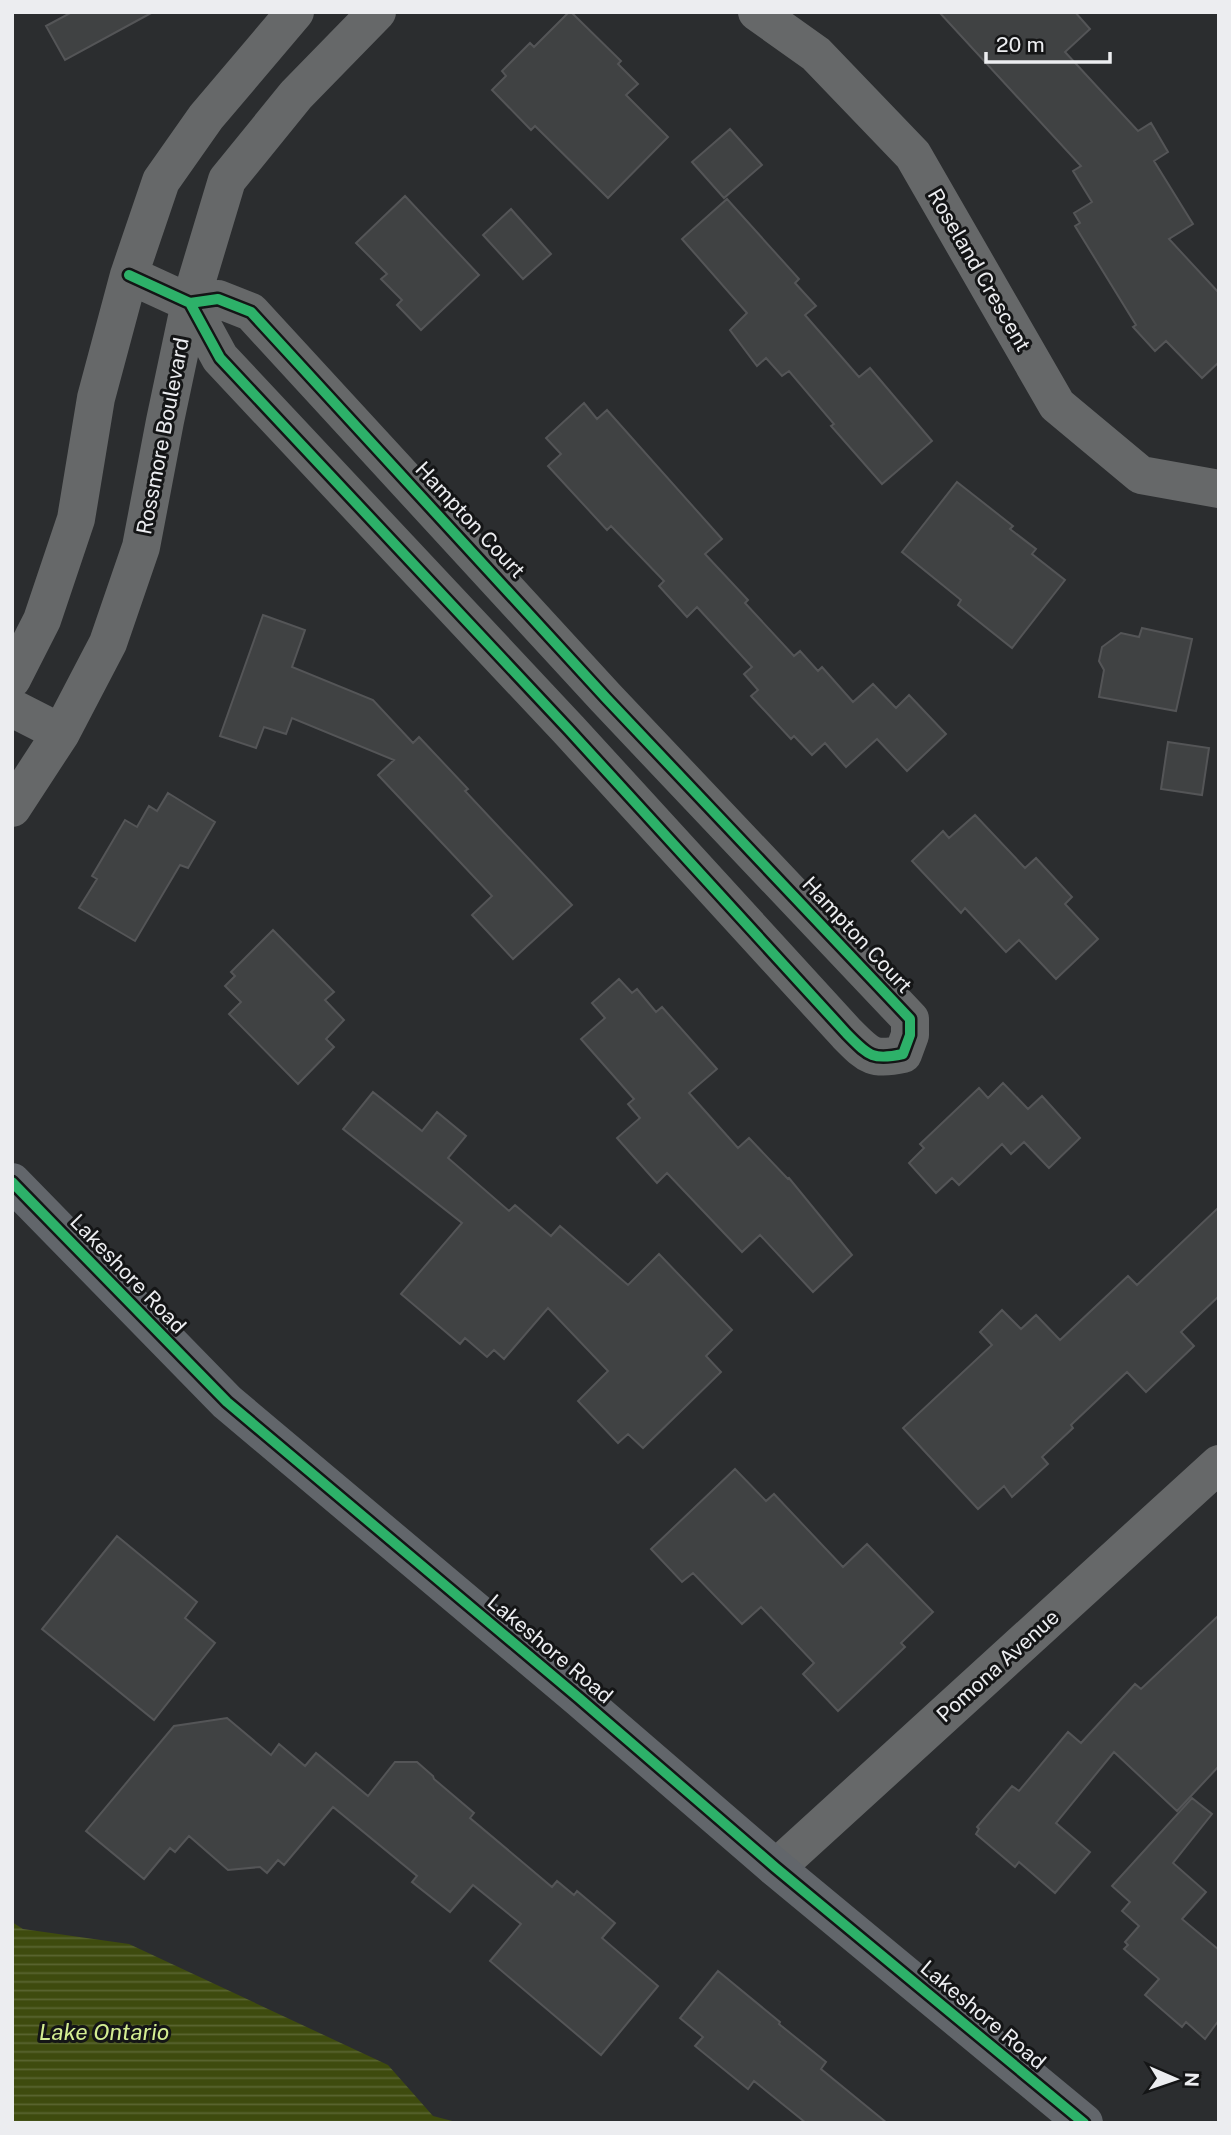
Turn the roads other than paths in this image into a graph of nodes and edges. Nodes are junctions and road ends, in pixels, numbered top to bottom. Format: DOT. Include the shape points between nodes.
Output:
graph roads {
  1 [pos="295,12"];
  2 [pos="377,12"];
  3 [pos="757,12"];
  4 [pos="129,275"];
  5 [pos="190,303"];
  6 [pos="1219,489"];
  7 [pos="569,656"];
  8 [pos="12,679"];
  9 [pos="532,692"];
  10 [pos="606,698"];
  11 [pos="12,708"];
  12 [pos="569,730"];
  13 [pos="61,733"];
  14 [pos="12,808"];
  15 [pos="12,1182"];
  16 [pos="1219,1464"];
  17 [pos="776,1868"];
  18 [pos="1084,2123"];
  1 -- 4 [label="street" via="206,117 162,181"];
  2 -- 5 [label="street, Rossmore Boulevard" via="296,95 227,180"];
  3 -- 6 [label="street, Roseland Crescent" via="816,54 913,155 1057,405 1141,475"];
  4 -- 5 [label="street, Hampton Court"];
  4 -- 8 [label="street" via="96,398 76,519 43,620"];
  5 -- 7 [label="street, Hampton Court" via="219,299 251,312"];
  5 -- 9 [label="street, Hampton Court" via="220,358"];
  5 -- 13 [label="street, Rossmore Boulevard" via="141,547 108,643"];
  7 -- 9 [label="street"];
  7 -- 10 [label="street, Hampton Court"];
  9 -- 12 [label="street, Hampton Court"];
  10 -- 12 [label="street"];
  10 -- 12 [label="street, Hampton Court" via="909,1019 910,1035 903,1054 870,1057"];
  11 -- 13 [label="street"];
  13 -- 14 [label="street, Rossmore Boulevard"];
  15 -- 17 [label="main road, Lakeshore Road" via="227,1402"];
  16 -- 17 [label="street, Pomona Avenue"];
  17 -- 18 [label="main road, Lakeshore Road"];
}
